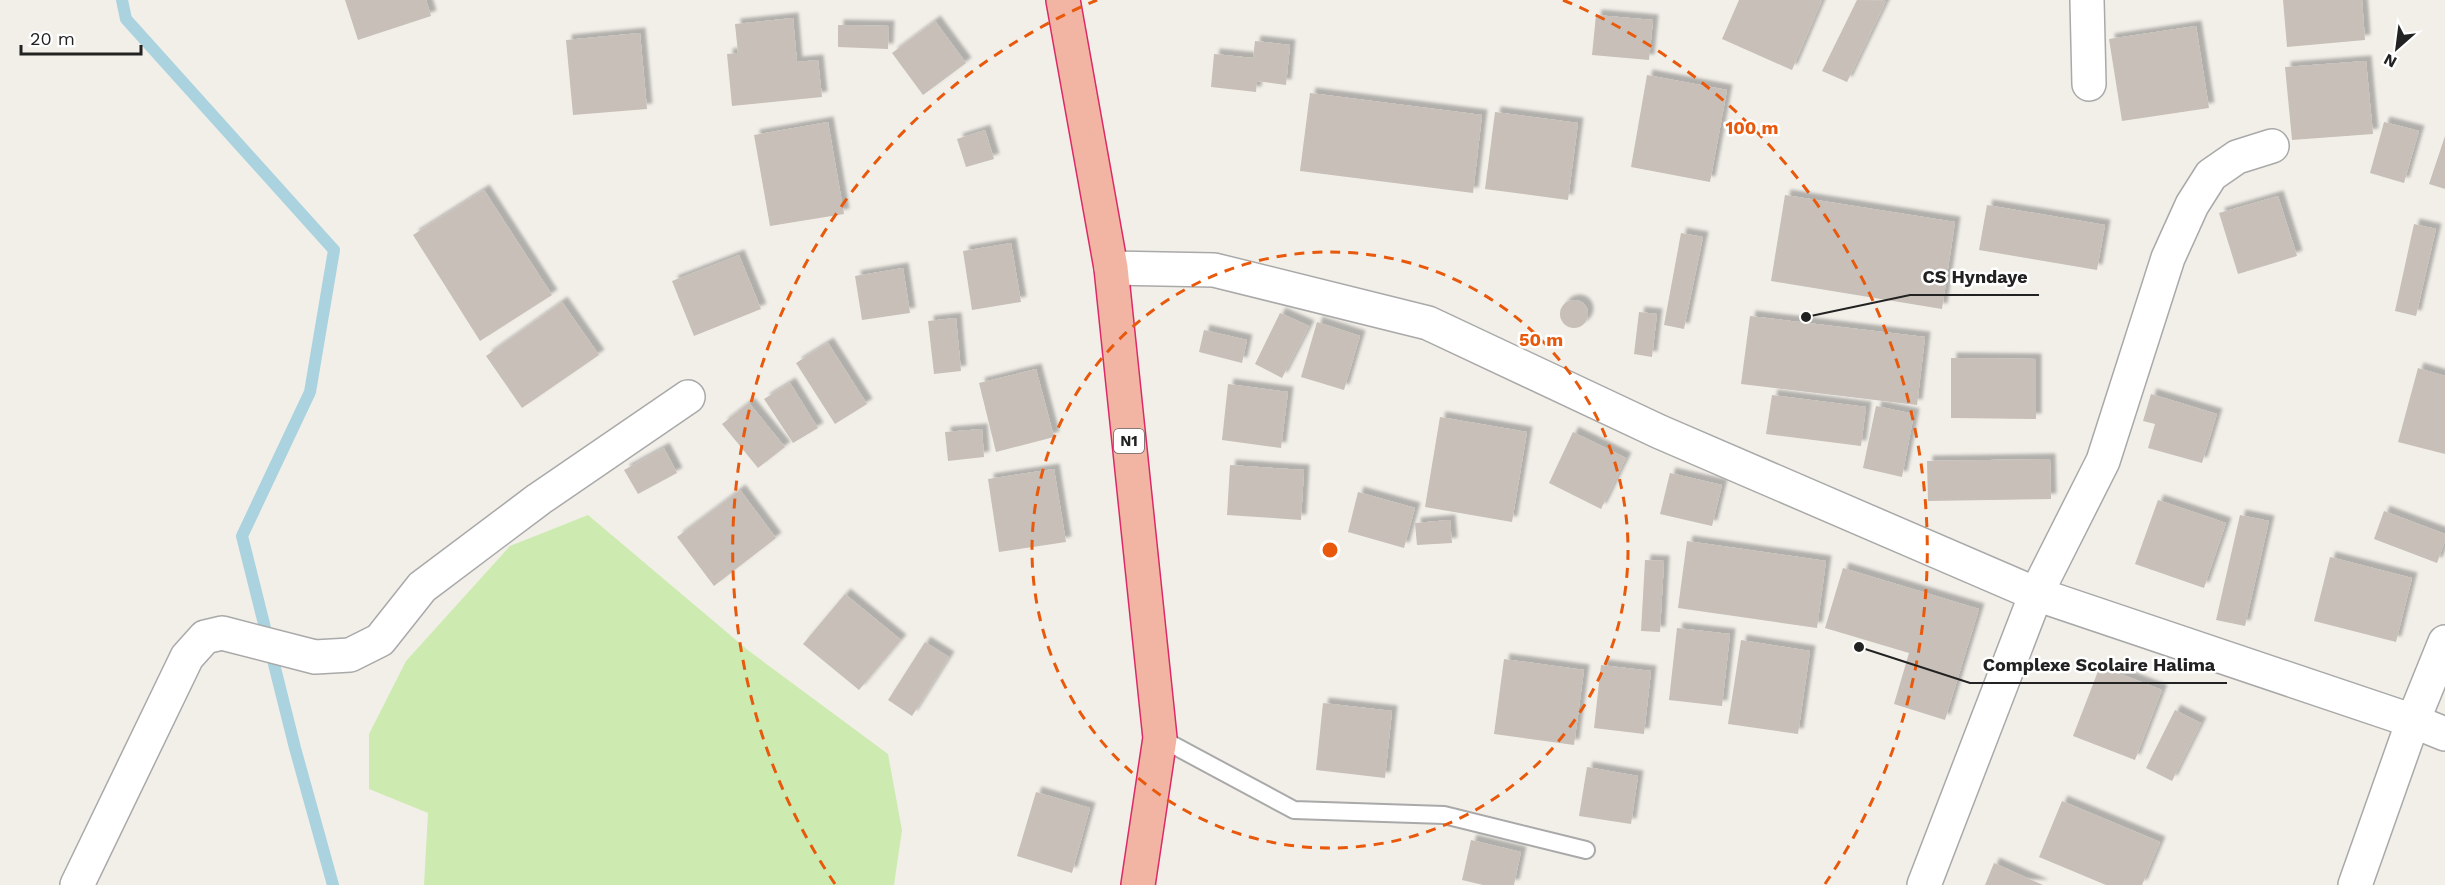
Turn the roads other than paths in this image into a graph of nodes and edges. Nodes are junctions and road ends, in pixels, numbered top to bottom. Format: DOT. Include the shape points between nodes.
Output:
graph roads {
  1 [pos="1063,0"];
  2 [pos="2087,0"];
  3 [pos="2089,84"];
  4 [pos="2272,146"];
  5 [pos="1111,268"];
  6 [pos="688,397"];
  7 [pos="2036,594"];
  8 [pos="2445,642"];
  9 [pos="2413,721"];
  10 [pos="2445,734"];
  11 [pos="1160,738"];
  12 [pos="1586,850"];
  13 [pos="77,885"];
  14 [pos="1138,885"];
  15 [pos="1924,885"];
  16 [pos="2355,885"];
  1 -- 5 [label="highway, N1"];
  2 -- 3 [label="street"];
  4 -- 7 [label="street" via="2236,158 2211,175 2192,205 2168,258 2103,461"];
  5 -- 7 [label="street" via="1214,270 1428,323 1660,432"];
  5 -- 11 [label="highway, N1"];
  6 -- 13 [label="street" via="539,499 422,586 380,640 350,654 315,657 222,633 205,637 187,657"];
  7 -- 9 [label="street"];
  7 -- 15 [label="street"];
  8 -- 9 [label="street"];
  9 -- 10 [label="street"];
  9 -- 16 [label="street"];
  11 -- 12 [label="lane" via="1294,810 1444,815"];
  11 -- 14 [label="highway, N1"];
}
